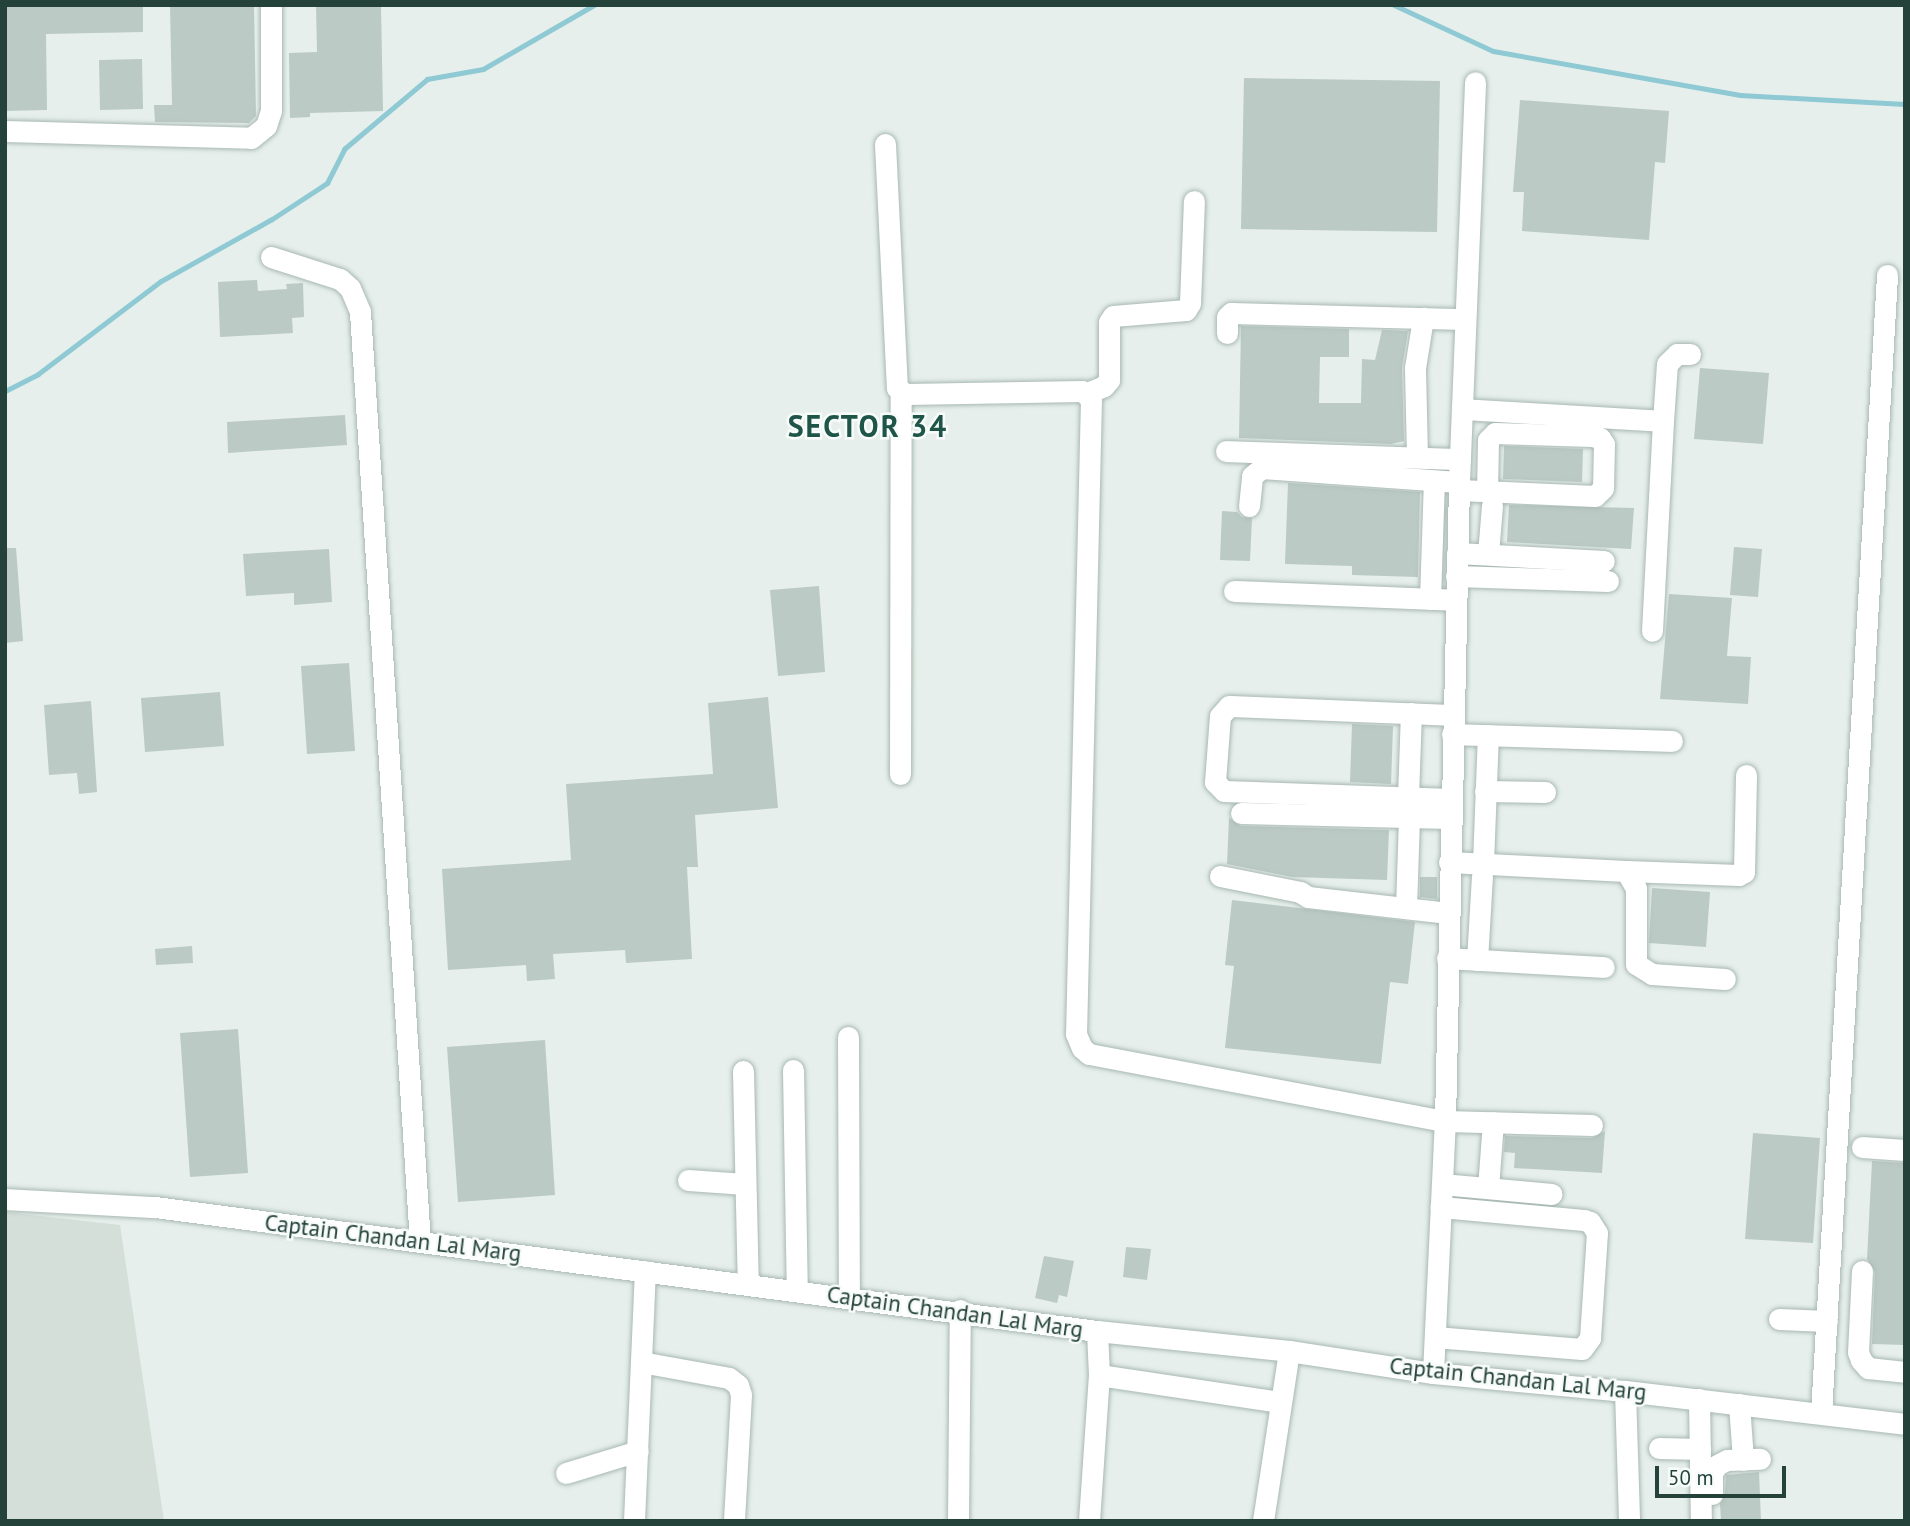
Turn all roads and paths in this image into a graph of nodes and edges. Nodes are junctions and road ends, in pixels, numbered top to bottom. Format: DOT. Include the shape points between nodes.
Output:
graph roads {
  1 [pos="271,5"];
  2 [pos="1475,82"];
  3 [pos="5,131"];
  4 [pos="885,144"];
  5 [pos="1194,201"];
  6 [pos="271,257"];
  7 [pos="1887,275"];
  8 [pos="1423,318"];
  9 [pos="1465,319"];
  10 [pos="1227,333"];
  11 [pos="1690,354"];
  12 [pos="901,392"];
  13 [pos="1087,393"];
  14 [pos="1462,409"];
  15 [pos="1663,421"];
  16 [pos="1226,451"];
  17 [pos="1417,457"];
  18 [pos="1460,459"];
  19 [pos="1434,481"];
  20 [pos="1459,486"];
  21 [pos="1489,498"];
  22 [pos="1249,506"];
  23 [pos="1457,553"];
  24 [pos="1488,554"];
  25 [pos="1456,576"];
  26 [pos="1234,591"];
  27 [pos="1430,599"];
  28 [pos="1456,600"];
  29 [pos="1651,631"];
  30 [pos="1411,713"];
  31 [pos="1452,724"];
  32 [pos="1488,735"];
  33 [pos="1672,741"];
  34 [pos="900,774"];
  35 [pos="1746,775"];
  36 [pos="1485,791"];
  37 [pos="1545,792"];
  38 [pos="1408,807"];
  39 [pos="1450,808"];
  40 [pos="1241,813"];
  41 [pos="1449,868"];
  42 [pos="1482,869"];
  43 [pos="1626,871"];
  44 [pos="1220,876"];
  45 [pos="1517,878"];
  46 [pos="1406,908"];
  47 [pos="1448,913"];
  48 [pos="1447,958"];
  49 [pos="1477,960"];
  50 [pos="1604,967"];
  51 [pos="1725,979"];
  52 [pos="848,1037"];
  53 [pos="793,1070"];
  54 [pos="743,1071"];
  55 [pos="1445,1121"];
  56 [pos="1493,1122"];
  57 [pos="1592,1125"];
  58 [pos="1862,1147"];
  59 [pos="1905,1150"];
  60 [pos="688,1180"];
  61 [pos="745,1184"];
  62 [pos="1442,1184"];
  63 [pos="1488,1188"];
  64 [pos="1552,1194"];
  65 [pos="5,1199"];
  66 [pos="1441,1207"];
  67 [pos="419,1242"];
  68 [pos="1862,1270"];
  69 [pos="645,1271"];
  70 [pos="748,1284"];
  71 [pos="797,1291"];
  72 [pos="849,1297"];
  73 [pos="960,1310"];
  74 [pos="1779,1319"];
  75 [pos="1827,1321"];
  76 [pos="1097,1331"];
  77 [pos="1435,1337"];
  78 [pos="1289,1351"];
  79 [pos="641,1362"];
  80 [pos="1905,1372"];
  81 [pos="1433,1373"];
  82 [pos="1099,1375"];
  83 [pos="1626,1391"];
  84 [pos="1699,1399"];
  85 [pos="1279,1402"];
  86 [pos="1739,1404"];
  87 [pos="1821,1413"];
  88 [pos="1905,1424"];
  89 [pos="1659,1448"];
  90 [pos="1700,1450"];
  91 [pos="638,1451"];
  92 [pos="566,1473"];
  93 [pos="634,1521"];
  94 [pos="734,1521"];
  95 [pos="958,1521"];
  96 [pos="1089,1521"];
  97 [pos="1262,1521"];
  98 [pos="1629,1521"];
  99 [pos="1701,1521"];
  100 [pos="1713,1521"];
  1 -- 3 [label="street" via="271,111 266,126 251,138"];
  2 -- 9 [label="street"];
  4 -- 12 [label="street" via="895,380"];
  5 -- 13 [label="street" via="1190,303 1186,310 1113,316 1109,380"];
  6 -- 67 [label="street" via="340,279 350,288 360,312"];
  7 -- 75 [label="street"];
  8 -- 9 [label="street"];
  8 -- 10 [label="street" via="1231,313"];
  8 -- 17 [label="street" via="1414,382"];
  9 -- 14 [label="street"];
  11 -- 15 [label="street" via="1677,354 1667,364"];
  12 -- 13 [label="street"];
  12 -- 34 [label="street"];
  13 -- 55 [label="street" via="1092,409 1078,1042 1089,1055"];
  14 -- 15 [label="street"];
  14 -- 18 [label="street"];
  15 -- 29 [label="street"];
  16 -- 17 [label="street"];
  17 -- 18 [label="street"];
  18 -- 20 [label="street"];
  19 -- 20 [label="street"];
  19 -- 22 [label="street" via="1262,468 1252,476"];
  19 -- 27 [label="street"];
  20 -- 21 [label="street"];
  20 -- 23 [label="street"];
  21 -- 21 [label="street" via="1595,496 1603,488 1604,444 1592,436 1495,433 1488,440"];
  21 -- 24 [label="street"];
  23 -- 24 [label="street"];
  23 -- 25 [label="street"];
  24 -- 25 [label="street" via="1606,571"];
  25 -- 28 [label="street"];
  26 -- 27 [label="street"];
  27 -- 28 [label="street"];
  28 -- 31 [label="street"];
  30 -- 31 [label="street"];
  30 -- 38 [label="street"];
  30 -- 38 [label="street" via="1229,706 1220,716 1215,782 1224,791"];
  31 -- 32 [label="street"];
  31 -- 39 [label="street"];
  32 -- 33 [label="street"];
  32 -- 36 [label="street"];
  35 -- 43 [label="street" via="1744,872"];
  36 -- 37 [label="street"];
  36 -- 42 [label="street"];
  38 -- 39 [label="street"];
  38 -- 40 [label="street"];
  38 -- 46 [label="street"];
  39 -- 41 [label="street"];
  41 -- 42 [label="street"];
  41 -- 47 [label="street"];
  42 -- 43 [label="street"];
  42 -- 45 [label="street"];
  42 -- 49 [label="street"];
  43 -- 51 [label="street" via="1636,888 1636,964 1651,974"];
  44 -- 46 [label="street" via="1308,897"];
  46 -- 47 [label="street"];
  47 -- 48 [label="street"];
  48 -- 49 [label="street"];
  48 -- 55 [label="street"];
  49 -- 50 [label="street"];
  52 -- 72 [label="street"];
  53 -- 71 [label="street"];
  54 -- 61 [label="street"];
  55 -- 56 [label="street"];
  55 -- 62 [label="street"];
  56 -- 57 [label="street"];
  56 -- 63 [label="street"];
  58 -- 59 [label="street"];
  60 -- 61 [label="street"];
  61 -- 70 [label="street"];
  62 -- 63 [label="street"];
  62 -- 66 [label="street"];
  63 -- 64 [label="street"];
  65 -- 67 [label="street, Captain Chandan Lal Marg" via="155,1207"];
  66 -- 77 [label="street"];
  66 -- 77 [label="street" via="1584,1220 1597,1233 1590,1338 1582,1349"];
  67 -- 69 [label="street, Captain Chandan Lal Marg"];
  68 -- 80 [label="street" via="1861,1360 1868,1368"];
  69 -- 70 [label="street, Captain Chandan Lal Marg"];
  69 -- 79 [label="street"];
  70 -- 71 [label="street, Captain Chandan Lal Marg"];
  71 -- 72 [label="street, Captain Chandan Lal Marg"];
  72 -- 73 [label="street, Captain Chandan Lal Marg"];
  73 -- 76 [label="street, Captain Chandan Lal Marg"];
  73 -- 95 [label="street"];
  74 -- 75 [label="street"];
  75 -- 87 [label="street"];
  76 -- 78 [label="street, Captain Chandan Lal Marg"];
  76 -- 82 [label="street"];
  77 -- 81 [label="street"];
  78 -- 81 [label="street, Captain Chandan Lal Marg"];
  78 -- 85 [label="street"];
  79 -- 91 [label="street"];
  79 -- 94 [label="street" via="729,1378 738,1385"];
  81 -- 83 [label="street, Captain Chandan Lal Marg"];
  82 -- 85 [label="street"];
  82 -- 96 [label="street"];
  83 -- 84 [label="street, Captain Chandan Lal Marg"];
  83 -- 98 [label="street"];
  84 -- 86 [label="street, Captain Chandan Lal Marg"];
  84 -- 90 [label="street"];
  85 -- 97 [label="street"];
  86 -- 87 [label="street, Captain Chandan Lal Marg"];
  86 -- 100 [label="street" via="1751,1459 1727,1460 1712,1473"];
  87 -- 88 [label="street, Captain Chandan Lal Marg"];
  89 -- 90 [label="street"];
  90 -- 99 [label="street"];
  91 -- 92 [label="street"];
  91 -- 93 [label="street"];
}
